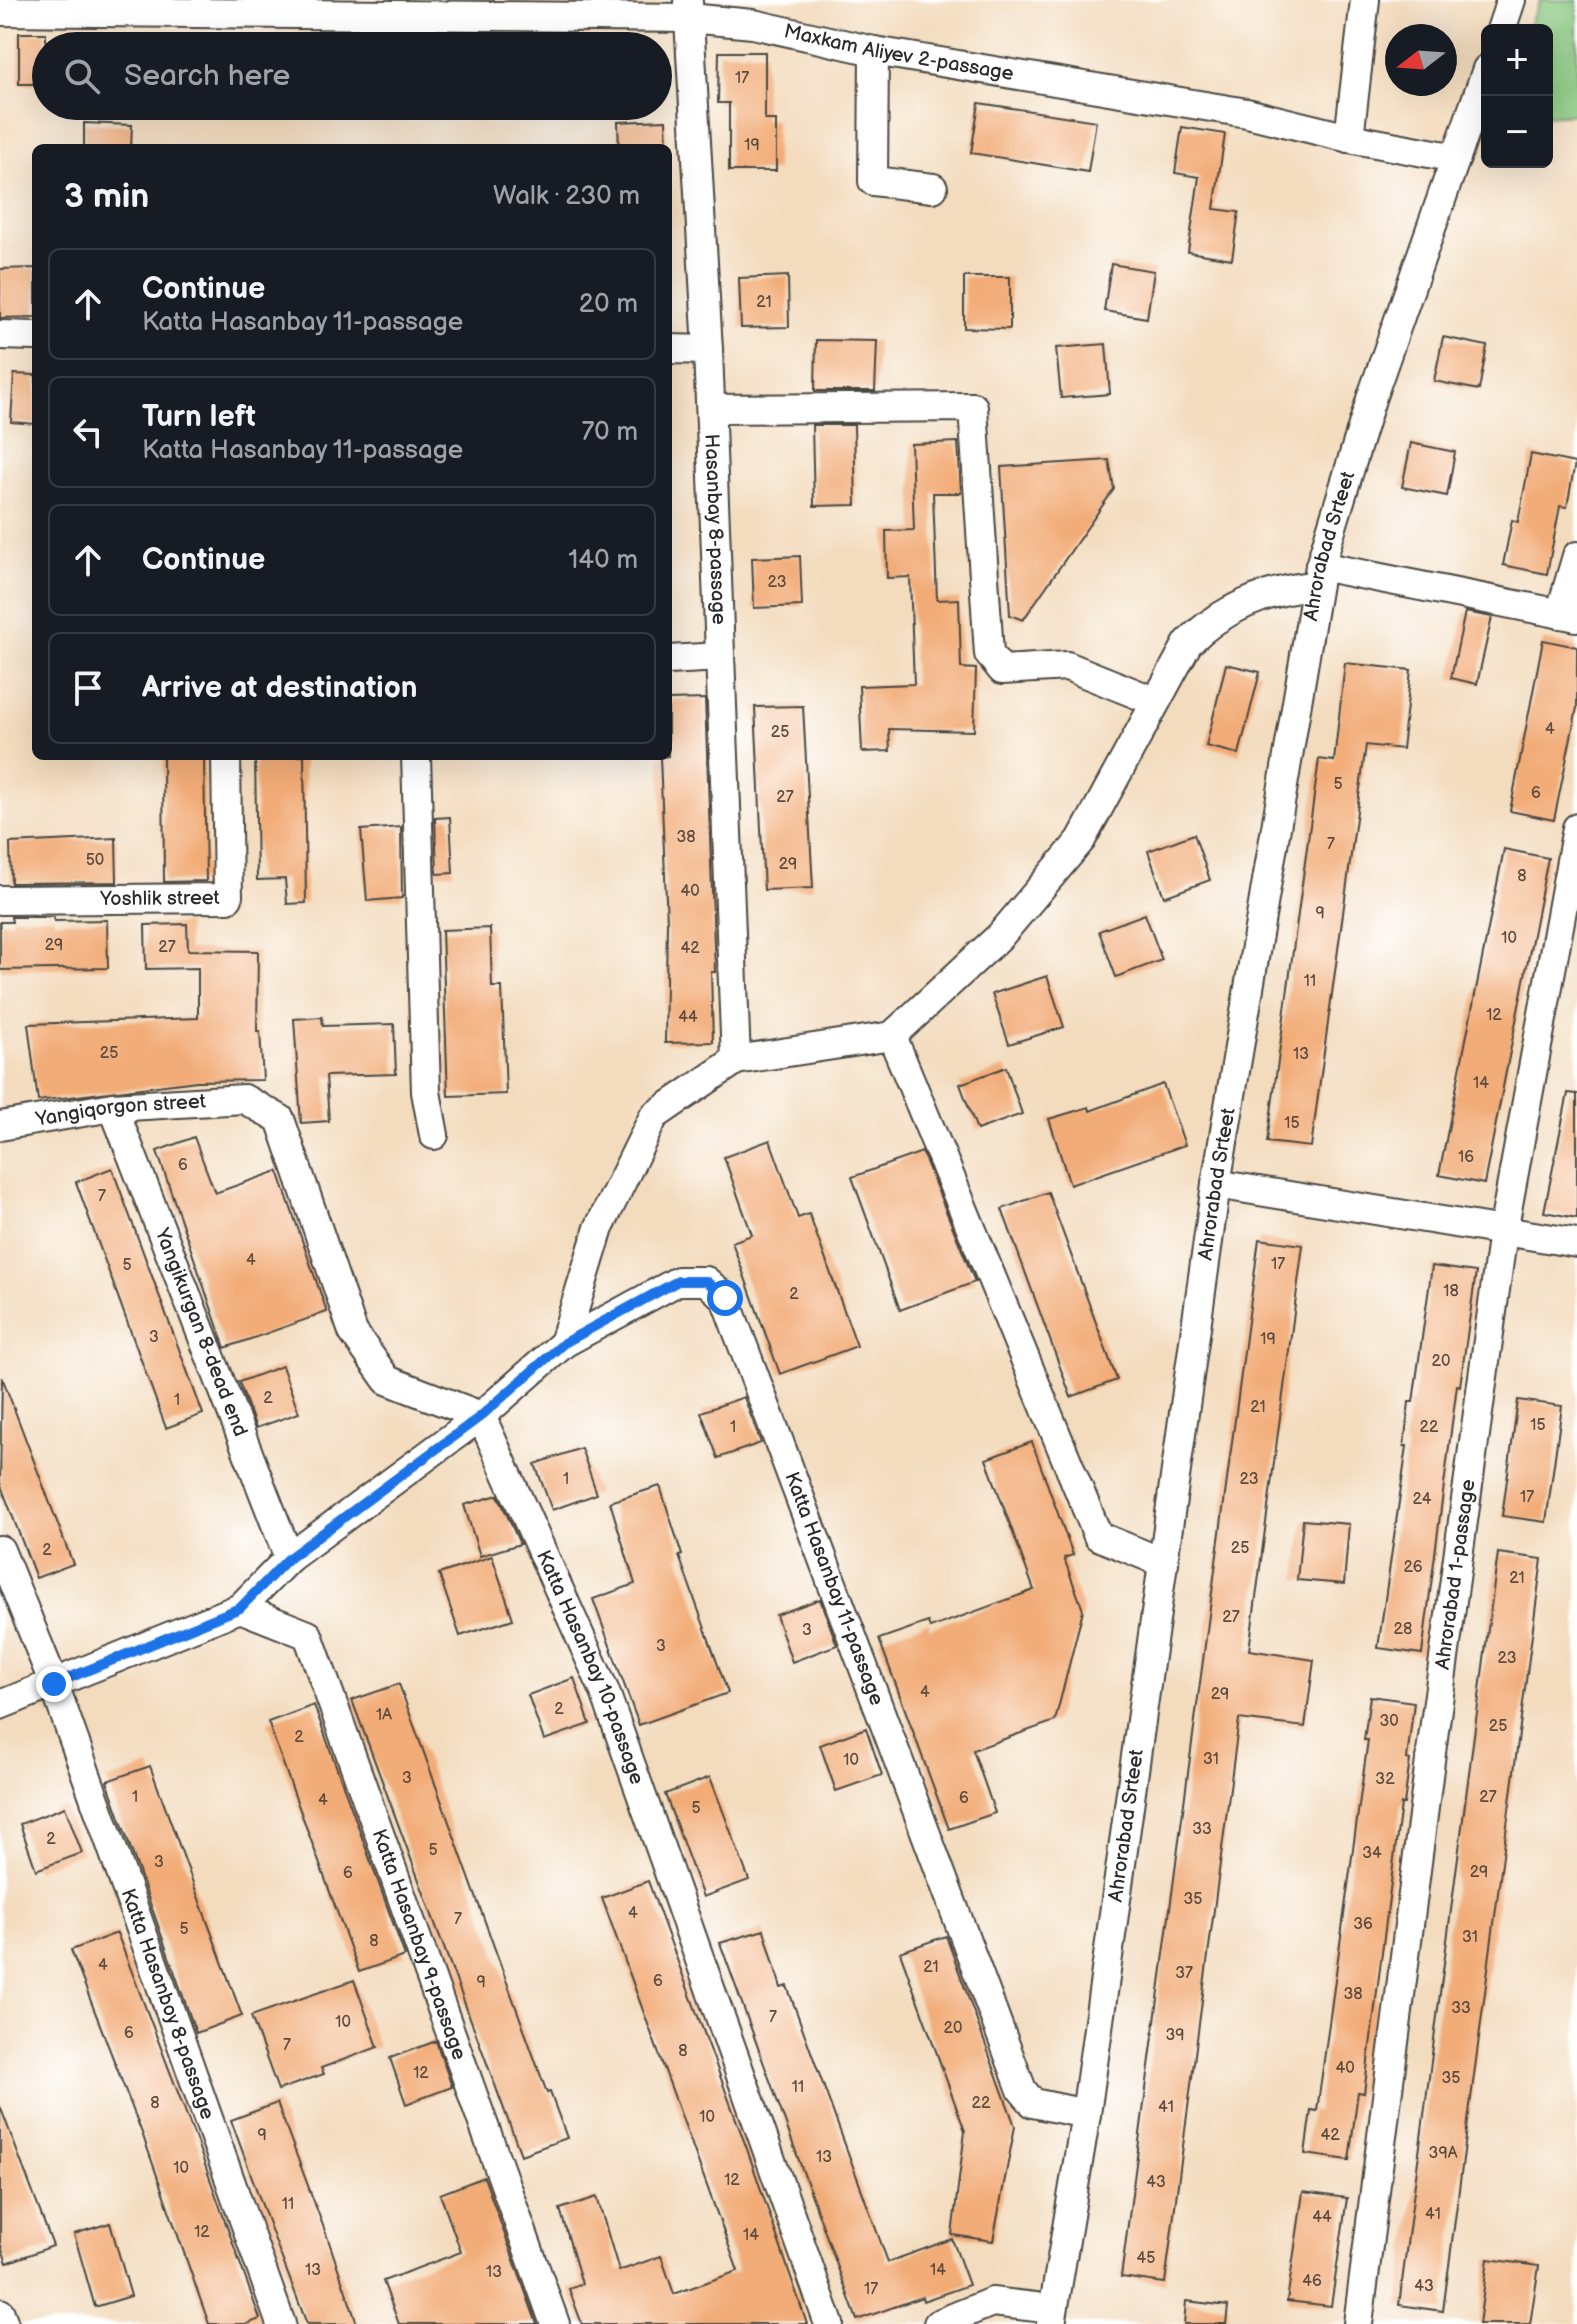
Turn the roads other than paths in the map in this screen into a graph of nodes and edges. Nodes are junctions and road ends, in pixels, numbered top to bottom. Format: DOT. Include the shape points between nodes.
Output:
graph roads {
  1 [pos="1365,0"];
  2 [pos="1511,0"];
  3 [pos="688,9"];
  4 [pos="0,11"];
  5 [pos="1503,24"];
  6 [pos="874,51"];
  7 [pos="1481,86"];
  8 [pos="1349,138"];
  9 [pos="1456,158"];
  10 [pos="933,188"];
  11 [pos="0,335"];
  12 [pos="32,336"];
  13 [pos="672,349"];
  14 [pos="708,350"];
  15 [pos="711,409"];
  16 [pos="1577,556"];
  17 [pos="1318,576"];
  18 [pos="1568,616"];
  19 [pos="720,657"];
  20 [pos="672,660"];
  21 [pos="1154,701"];
  22 [pos="226,760"];
  23 [pos="416,760"];
  24 [pos="1577,828"];
  25 [pos="0,900"];
  26 [pos="892,1036"];
  27 [pos="736,1060"];
  28 [pos="113,1107"];
  29 [pos="0,1126"];
  30 [pos="434,1135"];
  31 [pos="1216,1184"];
  32 [pos="1503,1232"];
  33 [pos="1577,1243"];
  34 [pos="564,1343"];
  35 [pos="481,1416"];
  36 [pos="0,1550"];
  37 [pos="289,1558"];
  38 [pos="1164,1563"];
  39 [pos="240,1608"];
  40 [pos="54,1684"];
  41 [pos="0,1705"];
  42 [pos="1086,2114"];
  43 [pos="0,2313"];
  44 [pos="1052,2316"];
  45 [pos="4,2324"];
  46 [pos="281,2324"];
  47 [pos="555,2324"];
  48 [pos="829,2324"];
  49 [pos="938,2324"];
  50 [pos="1358,2324"];
  1 -- 8 [label="street"];
  2 -- 5 [label="street"];
  3 -- 4 [label="street, Maxkam Aliyev 2-passage"];
  3 -- 6 [label="street, Maxkam Aliyev 2-passage"];
  3 -- 14 [label="street, Hasanbay 8-passage"];
  6 -- 8 [label="street, Maxkam Aliyev 2-passage" via="1247,113"];
  6 -- 10 [label="street" via="873,181"];
  7 -- 9 [label="street, Ahrorabad Srteet"];
  8 -- 9 [label="street, Maxkam Aliyev 2-passage"];
  9 -- 17 [label="street, Ahrorabad Srteet" via="1371,399"];
  11 -- 12 [label="street"];
  13 -- 14 [label="street"];
  14 -- 15 [label="street, Hasanbay 8-passage"];
  15 -- 19 [label="street, Hasanbay 8-passage"];
  15 -- 21 [label="street" via="973,407 989,654 1002,670 1067,666"];
  16 -- 18 [label="street"];
  17 -- 18 [label="street"];
  17 -- 21 [label="street" via="1247,603 1204,627 1188,643"];
  17 -- 31 [label="street, Ahrorabad Srteet"];
  19 -- 20 [label="street"];
  19 -- 27 [label="street, Hasanbay 8-passage"];
  21 -- 26 [label="street" via="1081,840 1000,936"];
  22 -- 25 [label="street, Yoshlik street" via="228,898"];
  23 -- 30 [label="street" via="426,1092"];
  24 -- 32 [label="street, Ahrorabad 1-passage"];
  26 -- 27 [label="street"];
  26 -- 38 [label="street" via="1098,1536"];
  27 -- 34 [label="street" via="654,1116 599,1228"];
  28 -- 29 [label="street, Yangiqorgon street"];
  28 -- 35 [label="street, Yangiqorgon street" via="244,1099 280,1119 353,1332 387,1380"];
  28 -- 37 [label="street, Yangikurgan 8-dead end"];
  31 -- 32 [label="street"];
  31 -- 38 [label="street, Ahrorabad Srteet"];
  32 -- 33 [label="street"];
  32 -- 50 [label="street, Ahrorabad 1-passage"];
  34 -- 35 [label="street, Katta Hasanbay 11-passage"];
  34 -- 42 [label="street, Katta Hasanbay 11-passage" via="678,1281 706,1281 725,1298 1022,2090 1033,2103"];
  35 -- 37 [label="street, Katta Hasanbay 11-passage"];
  35 -- 48 [label="street, Katta Hasanbay 10-passage" via="605,1692"];
  36 -- 40 [label="street, Katta Hasanboy 8-passage"];
  37 -- 39 [label="street, Katta Hasanbay 11-passage"];
  38 -- 42 [label="street, Ahrorabad Srteet"];
  39 -- 40 [label="street"];
  39 -- 47 [label="street, Katta Hasanbay 9-passage" via="308,1635"];
  40 -- 41 [label="street"];
  40 -- 46 [label="street, Katta Hasanboy 8-passage"];
  42 -- 44 [label="street, Ahrorabad Srteet"];
  43 -- 45 [label="street"];
  44 -- 49 [label="street" via="992,2302"];
}
